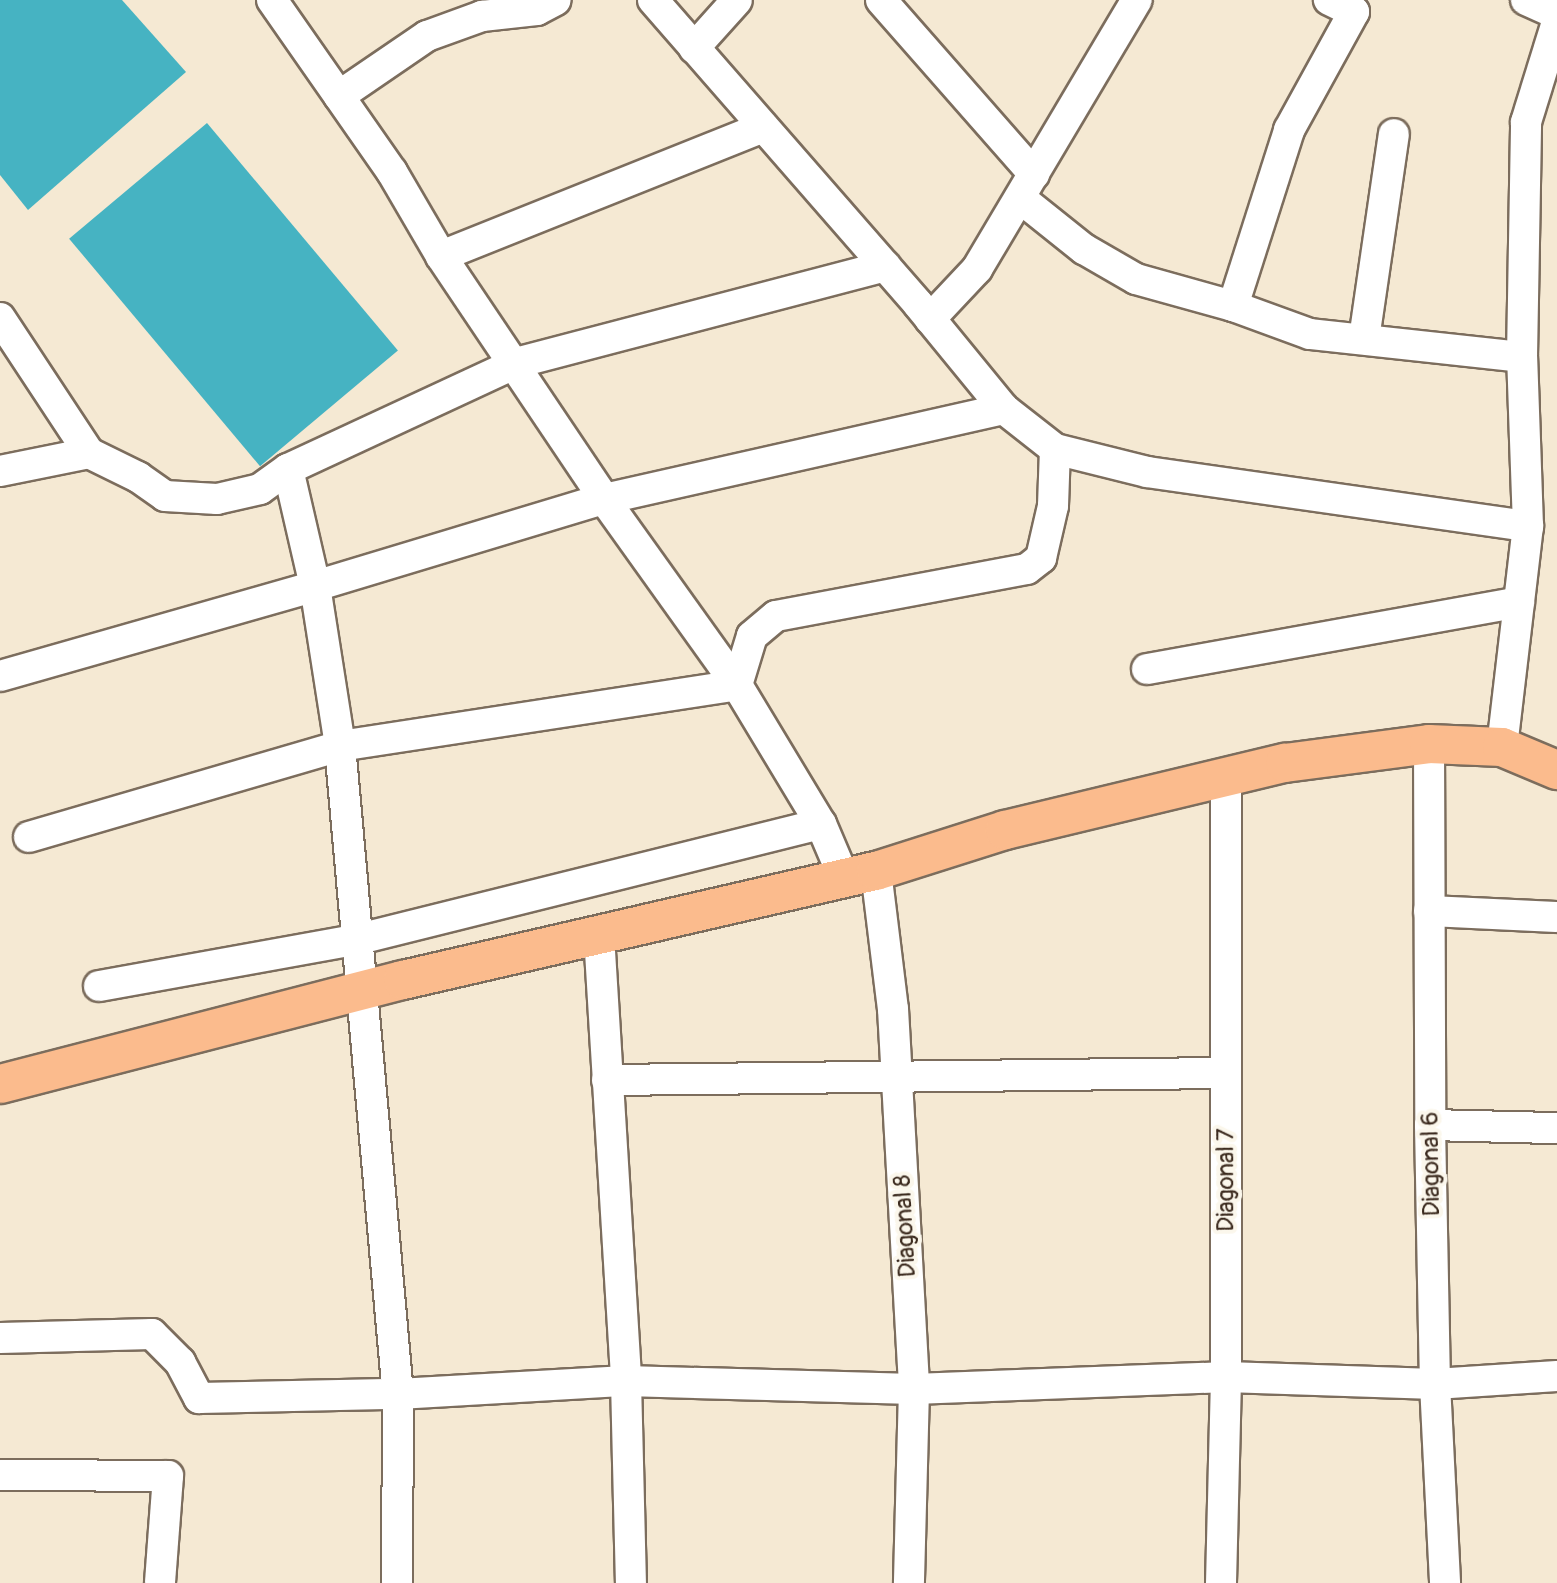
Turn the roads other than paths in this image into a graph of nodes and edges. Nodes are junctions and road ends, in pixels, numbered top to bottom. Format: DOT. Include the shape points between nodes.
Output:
graph roads {
  1 [pos="272,0"];
  2 [pos="556,0"];
  3 [pos="653,0"];
  4 [pos="737,0"];
  5 [pos="881,0"];
  6 [pos="1137,0"];
  7 [pos="1329,0"];
  8 [pos="1526,0"];
  9 [pos="1557,14"];
  10 [pos="1557,22"];
  11 [pos="694,48"];
  12 [pos="339,96"];
  13 [pos="763,127"];
  14 [pos="1394,134"];
  15 [pos="1027,186"];
  16 [pos="441,256"];
  17 [pos="885,266"];
  18 [pos="1233,306"];
  19 [pos="0,318"];
  20 [pos="930,319"];
  21 [pos="1364,339"];
  22 [pos="1522,357"];
  23 [pos="516,363"];
  24 [pos="1004,409"];
  25 [pos="1055,449"];
  26 [pos="89,453"];
  27 [pos="288,469"];
  28 [pos="0,471"];
  29 [pos="604,499"];
  30 [pos="1528,526"];
  31 [pos="315,586"];
  32 [pos="1519,602"];
  33 [pos="1147,669"];
  34 [pos="0,676"];
  35 [pos="737,685"];
  36 [pos="1429,744"];
  37 [pos="340,746"];
  38 [pos="1502,747"];
  39 [pos="1557,770"];
  40 [pos="1226,777"];
  41 [pos="821,824"];
  42 [pos="29,837"];
  43 [pos="860,875"];
  44 [pos="1429,911"];
  45 [pos="1557,917"];
  46 [pos="599,935"];
  47 [pos="359,939"];
  48 [pos="99,986"];
  49 [pos="364,991"];
  50 [pos="1226,1073"];
  51 [pos="897,1078"];
  52 [pos="607,1080"];
  53 [pos="0,1084"];
  54 [pos="1430,1125"];
  55 [pos="1557,1128"];
  56 [pos="0,1338"];
  57 [pos="1557,1376"];
  58 [pos="1226,1377"];
  59 [pos="626,1381"];
  60 [pos="1435,1384"];
  61 [pos="914,1389"];
  62 [pos="398,1394"];
  63 [pos="0,1475"];
  64 [pos="160,1583"];
  65 [pos="397,1583"];
  66 [pos="631,1583"];
  67 [pos="909,1583"];
  68 [pos="1221,1583"];
  69 [pos="1445,1583"];
  1 -- 12 [label="street, Diagonal 8"];
  2 -- 12 [label="street" via="537,10 482,16 427,36"];
  3 -- 11 [label="street"];
  4 -- 11 [label="street"];
  5 -- 15 [label="street"];
  6 -- 15 [label="street"];
  7 -- 18 [label="street" via="1354,12 1289,130"];
  8 -- 9 [label="street"];
  10 -- 22 [label="street" via="1526,122"];
  11 -- 13 [label="street"];
  12 -- 16 [label="street, Diagonal 8"];
  13 -- 16 [label="street"];
  13 -- 17 [label="street"];
  14 -- 21 [label="street"];
  15 -- 18 [label="street" via="1084,249 1136,279"];
  15 -- 20 [label="street" via="977,269"];
  16 -- 23 [label="street, Diagonal 8"];
  17 -- 20 [label="street"];
  17 -- 23 [label="street"];
  18 -- 21 [label="street" via="1310,334"];
  19 -- 26 [label="street"];
  20 -- 24 [label="street"];
  21 -- 22 [label="street"];
  22 -- 30 [label="street"];
  23 -- 27 [label="street"];
  23 -- 29 [label="street, Diagonal 8"];
  24 -- 25 [label="street"];
  24 -- 29 [label="street"];
  25 -- 30 [label="street" via="1147,472"];
  25 -- 35 [label="street" via="1053,506 1041,558 1027,569 776,616 752,636"];
  26 -- 27 [label="street" via="165,496 217,499 260,489"];
  26 -- 28 [label="street"];
  27 -- 31 [label="street"];
  29 -- 31 [label="street"];
  29 -- 35 [label="street, Diagonal 8"];
  30 -- 32 [label="street"];
  31 -- 34 [label="street"];
  31 -- 37 [label="street"];
  32 -- 33 [label="street"];
  32 -- 38 [label="street"];
  35 -- 37 [label="street"];
  35 -- 41 [label="street, Diagonal 8"];
  36 -- 38 [label="main road"];
  36 -- 40 [label="main road" via="1285,763"];
  36 -- 44 [label="street, Diagonal 6"];
  37 -- 42 [label="street"];
  37 -- 47 [label="street"];
  38 -- 39 [label="main road"];
  40 -- 43 [label="main road" via="1005,830"];
  40 -- 50 [label="street, Diagonal 7"];
  41 -- 43 [label="street, Diagonal 8"];
  41 -- 47 [label="street"];
  43 -- 46 [label="main road"];
  43 -- 51 [label="street, Diagonal 8" via="893,1009"];
  44 -- 45 [label="street"];
  44 -- 54 [label="street, Diagonal 6"];
  46 -- 49 [label="main road"];
  46 -- 52 [label="street"];
  47 -- 48 [label="street"];
  47 -- 49 [label="street"];
  49 -- 53 [label="main road"];
  49 -- 62 [label="street"];
  50 -- 51 [label="street"];
  50 -- 58 [label="street, Diagonal 7"];
  51 -- 52 [label="street"];
  51 -- 61 [label="street, Diagonal 8"];
  52 -- 59 [label="street"];
  54 -- 55 [label="street"];
  54 -- 60 [label="street, Diagonal 6"];
  56 -- 62 [label="street" via="152,1334 180,1362 199,1398"];
  57 -- 60 [label="street"];
  58 -- 60 [label="street"];
  58 -- 61 [label="street"];
  58 -- 68 [label="street, Diagonal 7"];
  59 -- 61 [label="street"];
  59 -- 62 [label="street"];
  59 -- 66 [label="street"];
  60 -- 69 [label="street, Diagonal 6"];
  61 -- 67 [label="street, Diagonal 8"];
  62 -- 65 [label="street"];
  63 -- 64 [label="street" via="168,1476"];
}
